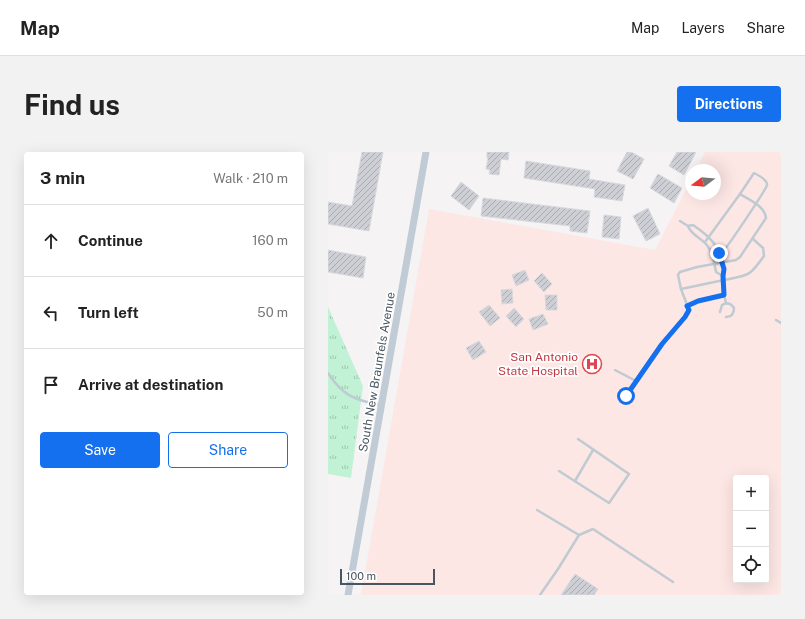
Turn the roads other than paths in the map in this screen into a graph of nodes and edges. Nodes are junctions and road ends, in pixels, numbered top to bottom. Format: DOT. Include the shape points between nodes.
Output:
graph roads {
  1 [pos="426,152"];
  2 [pos="740,194"];
  3 [pos="755,204"];
  4 [pos="680,221"];
  5 [pos="688,226"];
  6 [pos="710,237"];
  7 [pos="753,239"];
  8 [pos="705,242"];
  9 [pos="719,253"];
  10 [pos="712,255"];
  11 [pos="722,262"];
  12 [pos="714,263"];
  13 [pos="724,278"];
  14 [pos="681,289"];
  15 [pos="724,295"];
  16 [pos="726,303"];
  17 [pos="687,306"];
  18 [pos="720,312"];
  19 [pos="726,317"];
  20 [pos="776,320"];
  21 [pos="781,323"];
  22 [pos="615,370"];
  23 [pos="328,373"];
  24 [pos="636,381"];
  25 [pos="626,396"];
  26 [pos="382,405"];
  27 [pos="578,439"];
  28 [pos="594,450"];
  29 [pos="559,471"];
  30 [pos="575,481"];
  31 [pos="537,510"];
  32 [pos="579,535"];
  33 [pos="673,582"];
  34 [pos="348,595"];
  35 [pos="540,595"];
  1 -- 26 [label="main road, South New Braunfels Avenue"];
  2 -- 3 [label="lane"];
  2 -- 3 [label="lane" via="754,173 767,184"];
  2 -- 6 [label="lane"];
  3 -- 7 [label="lane" via="764,210 766,218"];
  3 -- 9 [label="lane" via="725,249"];
  4 -- 5 [label="lane"];
  5 -- 6 [label="lane" via="692,225"];
  5 -- 8 [label="lane" via="690,232"];
  6 -- 8 [label="lane"];
  6 -- 9 [label="lane"];
  7 -- 11 [label="lane" via="736,260"];
  7 -- 13 [label="lane" via="764,252 754,270 747,275"];
  8 -- 10 [label="lane"];
  9 -- 10 [label="lane"];
  9 -- 11 [label="lane"];
  10 -- 12 [label="lane"];
  11 -- 12 [label="lane"];
  11 -- 13 [label="lane"];
  12 -- 13 [label="lane" via="716,272"];
  12 -- 14 [label="lane" via="680,272 678,275"];
  13 -- 14 [label="lane"];
  13 -- 15 [label="lane"];
  14 -- 17 [label="lane"];
  15 -- 16 [label="lane"];
  15 -- 17 [label="lane"];
  16 -- 18 [label="lane"];
  16 -- 19 [label="lane" via="731,304 734,310"];
  17 -- 24 [label="lane" via="689,310 685,317"];
  20 -- 21 [label="lane"];
  22 -- 24 [label="lane"];
  23 -- 26 [label="lane" via="348,396 362,402"];
  24 -- 25 [label="lane"];
  26 -- 34 [label="main road, South New Braunfels Avenue"];
  27 -- 28 [label="lane"];
  28 -- 30 [label="lane"];
  28 -- 30 [label="lane" via="629,474 609,503"];
  29 -- 30 [label="lane"];
  31 -- 32 [label="lane"];
  32 -- 33 [label="lane" via="593,529"];
  32 -- 35 [label="lane"];
}
